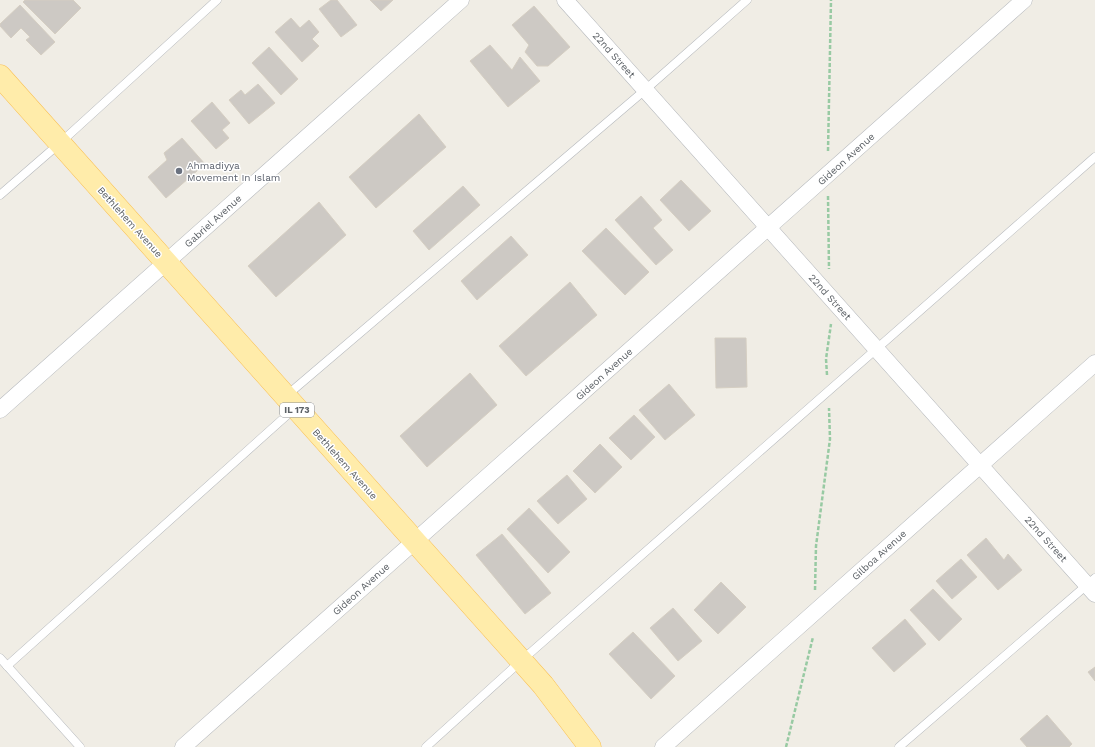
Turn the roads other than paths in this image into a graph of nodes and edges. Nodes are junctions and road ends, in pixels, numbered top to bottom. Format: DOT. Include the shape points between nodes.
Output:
graph roads {
  1 [pos="218,0"];
  2 [pos="461,0"];
  3 [pos="565,0"];
  4 [pos="747,0"];
  5 [pos="1024,0"];
  6 [pos="0,76"];
  7 [pos="645,90"];
  8 [pos="60,143"];
  9 [pos="1095,157"];
  10 [pos="0,195"];
  11 [pos="768,228"];
  12 [pos="166,262"];
  13 [pos="876,349"];
  14 [pos="1095,363"];
  15 [pos="290,402"];
  16 [pos="0,410"];
  17 [pos="980,465"];
  18 [pos="415,541"];
  19 [pos="1092,586"];
  20 [pos="0,658"];
  21 [pos="521,661"];
  22 [pos="7,666"];
  23 [pos="80,747"];
  24 [pos="183,747"];
  25 [pos="426,747"];
  26 [pos="590,747"];
  27 [pos="663,747"];
  28 [pos="899,747"];
  1 -- 8 [label="lane"];
  2 -- 12 [label="street, Gabriel Avenue"];
  3 -- 7 [label="street, 22nd Street"];
  4 -- 7 [label="lane"];
  5 -- 11 [label="street, Gideon Avenue"];
  6 -- 8 [label="main road, Bethlehem Avenue / IL 173"];
  7 -- 11 [label="street, 22nd Street"];
  7 -- 15 [label="lane"];
  8 -- 10 [label="lane"];
  8 -- 12 [label="main road, Bethlehem Avenue / IL 173"];
  9 -- 13 [label="lane"];
  11 -- 13 [label="street, 22nd Street"];
  11 -- 18 [label="street, Gideon Avenue"];
  12 -- 15 [label="main road, Bethlehem Avenue / IL 173"];
  12 -- 16 [label="street, Gabriel Avenue"];
  13 -- 17 [label="street, 22nd Street"];
  13 -- 21 [label="lane"];
  14 -- 17 [label="street, Gilboa Avenue"];
  15 -- 18 [label="main road, Bethlehem Avenue / IL 173"];
  15 -- 22 [label="lane"];
  17 -- 19 [label="street, 22nd Street"];
  17 -- 27 [label="street, Gilboa Avenue"];
  18 -- 21 [label="main road, Bethlehem Avenue / IL 173"];
  18 -- 24 [label="street, Gideon Avenue"];
  19 -- 28 [label="lane"];
  20 -- 22 [label="lane"];
  21 -- 25 [label="lane"];
  21 -- 26 [label="main road, Bethlehem Avenue / IL 173" via="543,685"];
  22 -- 23 [label="lane"];
}
